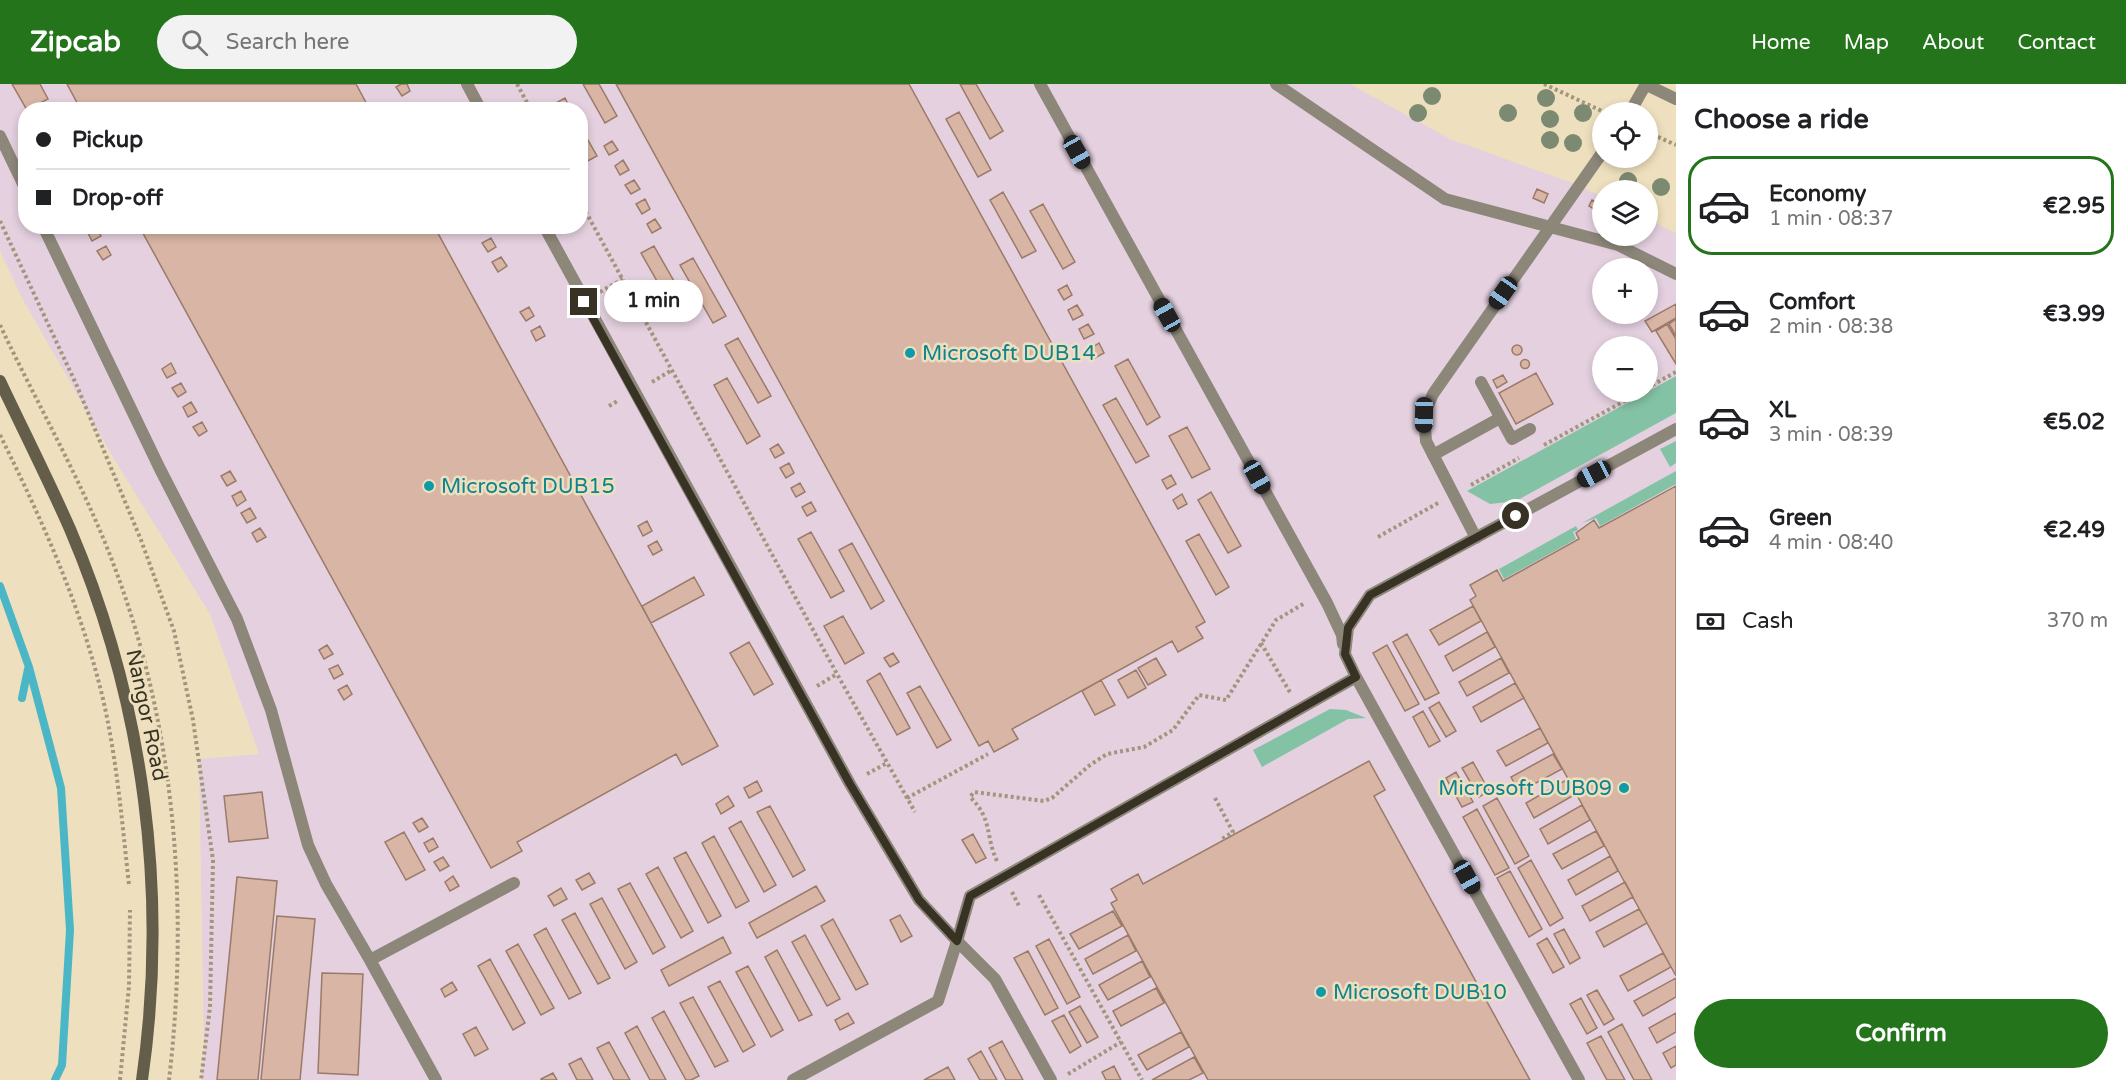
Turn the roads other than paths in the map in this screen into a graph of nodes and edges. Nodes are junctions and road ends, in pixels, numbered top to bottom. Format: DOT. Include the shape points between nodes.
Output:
graph roads {
  1 [pos="467,84"];
  2 [pos="1040,84"];
  3 [pos="1276,84"];
  4 [pos="1645,84"];
  5 [pos="1676,99"];
  6 [pos="477,102"];
  7 [pos="1635,102"];
  8 [pos="0,136"];
  9 [pos="1592,167"];
  10 [pos="18,173"];
  11 [pos="1549,226"];
  12 [pos="47,234"];
  13 [pos="548,234"];
  14 [pos="1676,274"];
  15 [pos="0,381"];
  16 [pos="1481,382"];
  17 [pos="1500,418"];
  18 [pos="1530,429"];
  19 [pos="1676,429"];
  20 [pos="1433,455"];
  21 [pos="1476,538"];
  22 [pos="1345,654"];
  23 [pos="1356,677"];
  24 [pos="514,883"];
  25 [pos="957,941"];
  26 [pos="370,960"];
  27 [pos="142,1080"];
  28 [pos="436,1080"];
  29 [pos="793,1080"];
  30 [pos="1051,1080"];
  31 [pos="1579,1080"];
  1 -- 6 [label="street"];
  2 -- 22 [label="street" via="1321,593 1342,635"];
  3 -- 11 [label="street" via="1445,200"];
  4 -- 5 [label="street"];
  4 -- 7 [label="street"];
  8 -- 10 [label="street"];
  9 -- 11 [label="street"];
  11 -- 14 [label="street" via="1618,245"];
  11 -- 20 [label="street" via="1433,394 1423,428"];
  12 -- 26 [label="street" via="237,619 271,710 308,846"];
  13 -- 25 [label="street" via="850,784 919,900"];
  15 -- 27 [label="main road, Nangor Road" via="70,529 91,583 134,731 152,877 153,952"];
  16 -- 17 [label="street"];
  17 -- 18 [label="street" via="1512,439"];
  17 -- 20 [label="street"];
  19 -- 21 [label="street"];
  20 -- 21 [label="street"];
  21 -- 22 [label="street" via="1370,595 1348,628"];
  22 -- 23 [label="street"];
  23 -- 25 [label="street" via="970,896"];
  23 -- 31 [label="street"];
  24 -- 26 [label="street"];
  25 -- 29 [label="street" via="938,1001"];
  25 -- 30 [label="street" via="995,979"];
  26 -- 28 [label="street"];
}
